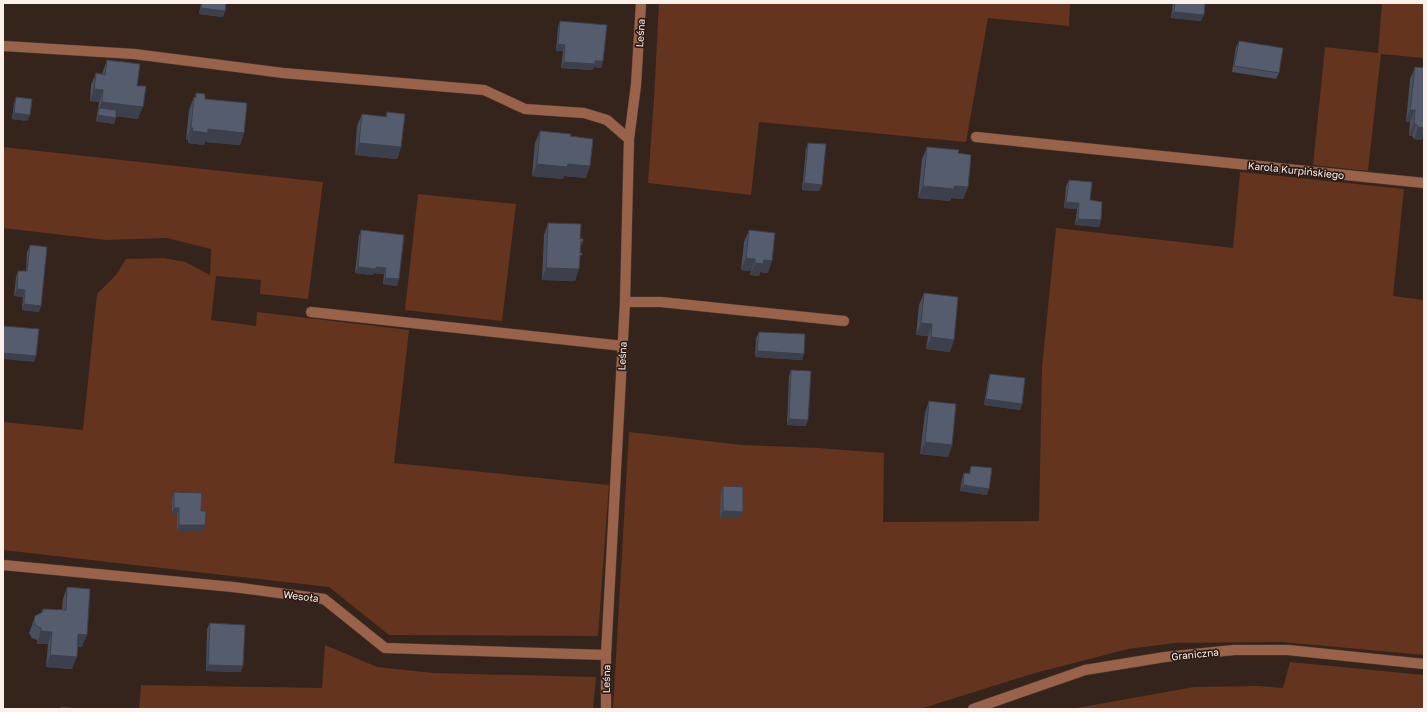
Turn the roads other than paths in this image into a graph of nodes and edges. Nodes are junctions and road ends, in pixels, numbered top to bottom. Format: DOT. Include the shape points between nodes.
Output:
graph roads {
  1 [pos="641,3"];
  2 [pos="4,46"];
  3 [pos="976,137"];
  4 [pos="629,139"];
  5 [pos="1424,183"];
  6 [pos="625,302"];
  7 [pos="311,312"];
  8 [pos="844,321"];
  9 [pos="623,346"];
  10 [pos="3,565"];
  11 [pos="606,655"];
  12 [pos="1424,664"];
  13 [pos="606,709"];
  14 [pos="973,709"];
  1 -- 4 [label="street, Leśna" via="636,85"];
  2 -- 4 [label="street" via="134,54 283,73 484,90 525,109 584,113 607,120"];
  3 -- 5 [label="street, Karola Kurpińskiego"];
  4 -- 6 [label="street, Leśna"];
  6 -- 8 [label="street" via="661,302"];
  6 -- 9 [label="street, Leśna"];
  7 -- 9 [label="street"];
  9 -- 11 [label="street, Leśna"];
  10 -- 11 [label="street, Wesoła" via="233,587 324,599 385,648"];
  11 -- 13 [label="street, Leśna"];
  12 -- 14 [label="street, Graniczna" via="1288,650 1234,650 1165,657 1085,670"];
}
